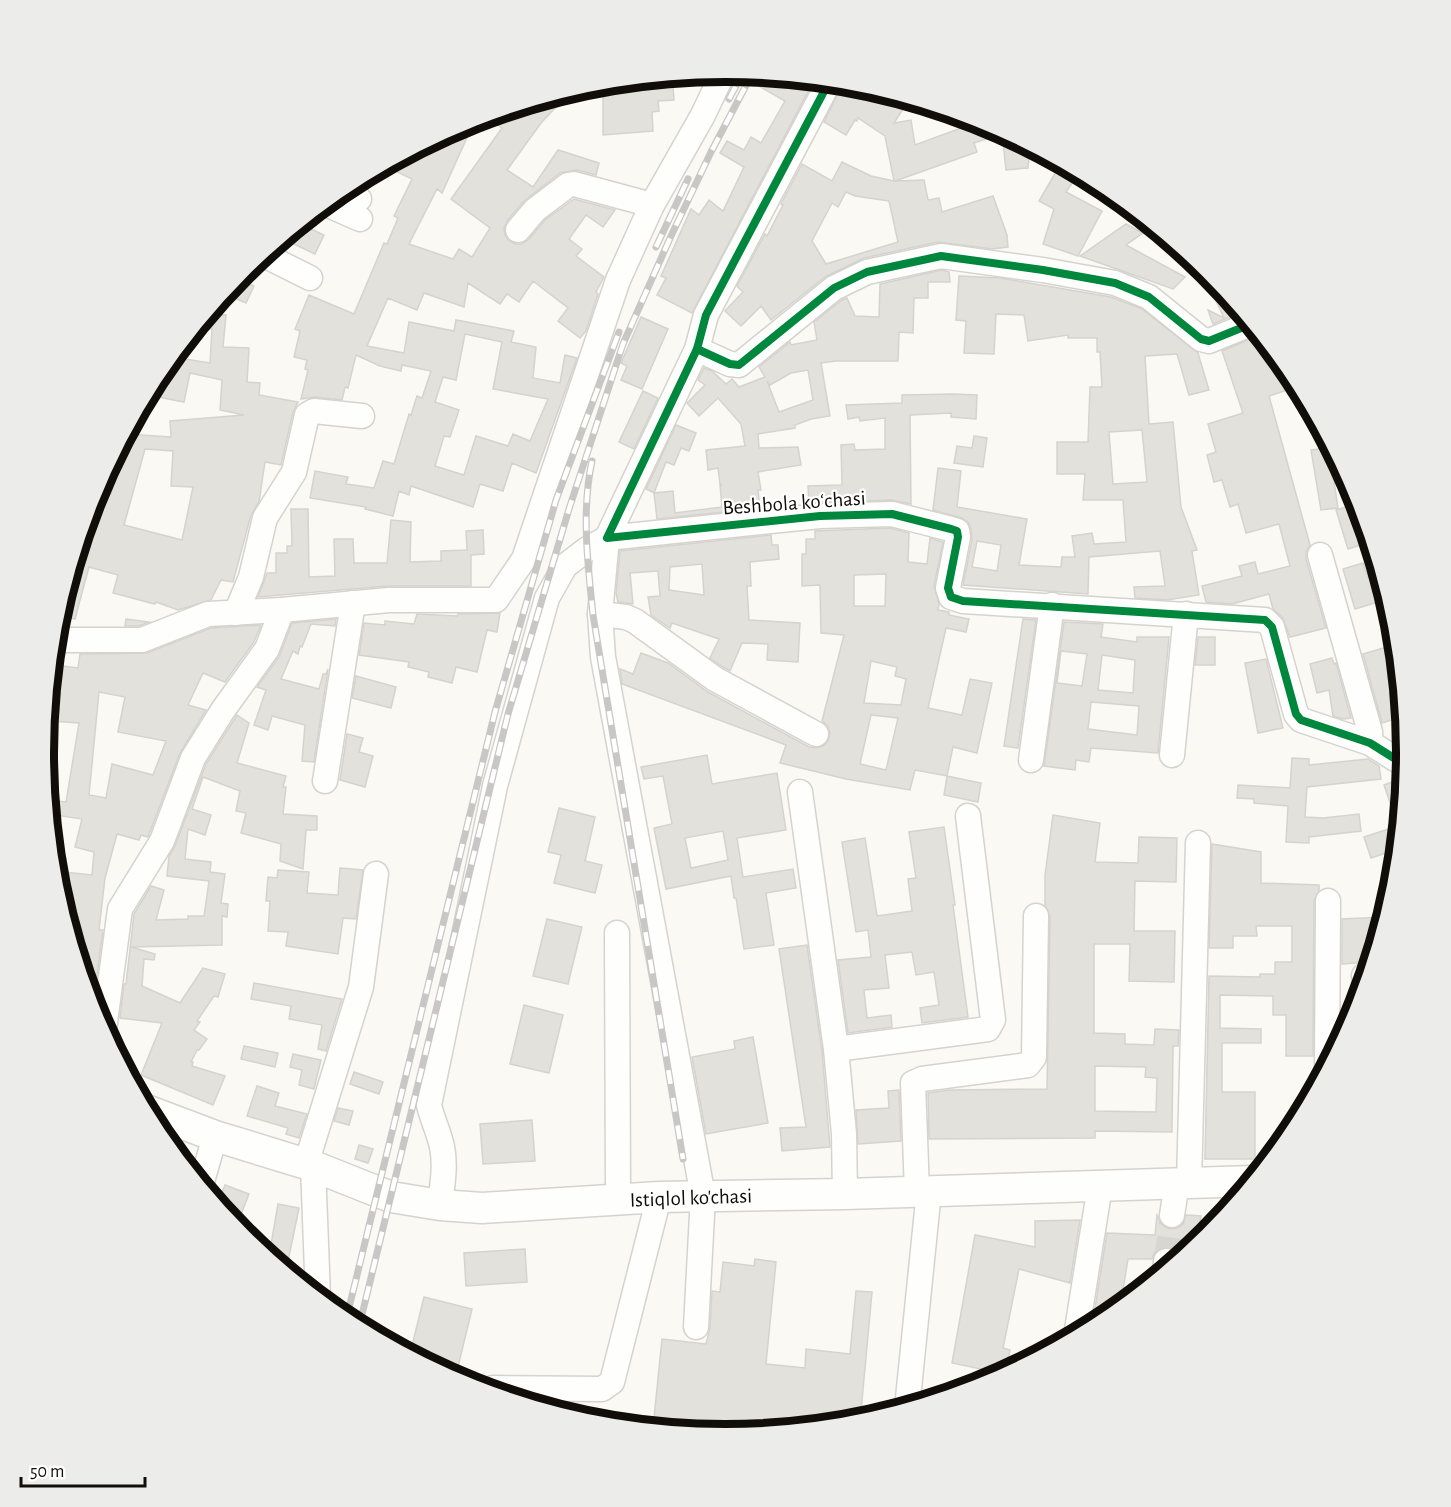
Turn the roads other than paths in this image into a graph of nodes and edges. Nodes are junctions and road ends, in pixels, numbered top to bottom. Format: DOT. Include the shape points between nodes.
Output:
graph roads {
  1 [pos="717,82"];
  2 [pos="825,90"];
  3 [pos="652,205"];
  4 [pos="518,230"];
  5 [pos="272,259"];
  6 [pos="310,278"];
  7 [pos="1243,327"];
  8 [pos="697,349"];
  9 [pos="362,416"];
  10 [pos="607,538"];
  11 [pos="1320,555"];
  12 [pos="353,603"];
  13 [pos="1052,605"];
  14 [pos="282,610"];
  15 [pos="236,612"];
  16 [pos="600,614"];
  17 [pos="1186,614"];
  18 [pos="64,640"];
  19 [pos="816,734"];
  20 [pos="1370,743"];
  21 [pos="1172,755"];
  22 [pos="1031,760"];
  23 [pos="1397,760"];
  24 [pos="325,782"];
  25 [pos="800,792"];
  26 [pos="968,816"];
  27 [pos="1198,843"];
  28 [pos="376,874"];
  29 [pos="1328,901"];
  30 [pos="1035,916"];
  31 [pos="616,933"];
  32 [pos="106,1013"];
  33 [pos="836,1049"];
  34 [pos="1327,1052"];
  35 [pos="160,1115"];
  36 [pos="215,1136"];
  37 [pos="310,1165"];
  38 [pos="204,1175"];
  39 [pos="1242,1181"];
  40 [pos="1183,1183"];
  41 [pos="1100,1186"];
  42 [pos="923,1192"];
  43 [pos="845,1194"];
  44 [pos="703,1196"];
  45 [pos="659,1197"];
  46 [pos="618,1200"];
  47 [pos="440,1205"];
  48 [pos="1172,1215"];
  49 [pos="317,1286"];
  50 [pos="1078,1325"];
  51 [pos="696,1327"];
  52 [pos="508,1388"];
  53 [pos="908,1399"];
  1 -- 3 [label="street"];
  2 -- 8 [label="street" via="706,315"];
  3 -- 4 [label="street" via="585,185 568,185 535,210"];
  3 -- 12 [label="street" via="618,280 524,559 496,600"];
  5 -- 6 [label="street"];
  7 -- 8 [label="street" via="1209,341 1201,339 1149,297 1115,283 941,256 867,272 834,288 739,365"];
  8 -- 10 [label="street"];
  9 -- 15 [label="street" via="314,411 307,415 294,472 265,518 251,577"];
  10 -- 13 [label="street, Beshbola koʻchasi" via="820,516 892,514 957,531 948,588 951,597 963,601"];
  10 -- 16 [label="street"];
  10 -- 47 [label="street" via="565,566 547,598 495,786 429,1105 444,1162"];
  11 -- 20 [label="street"];
  12 -- 14 [label="street"];
  12 -- 24 [label="street"];
  13 -- 17 [label="street, Beshbola koʻchasi"];
  13 -- 22 [label="street"];
  14 -- 15 [label="street"];
  14 -- 32 [label="street" via="267,649 192,758 162,841 120,909"];
  15 -- 18 [label="street" via="208,614 142,640"];
  16 -- 19 [label="street" via="635,621 715,679"];
  16 -- 44 [label="street" via="608,681"];
  17 -- 20 [label="street, Beshbola koʻchasi" via="1266,620 1272,627 1301,720"];
  17 -- 21 [label="street"];
  20 -- 23 [label="street, Beshbola koʻchasi"];
  25 -- 33 [label="street"];
  26 -- 33 [label="street" via="993,1020 988,1029"];
  27 -- 40 [label="street"];
  28 -- 37 [label="street" via="361,987"];
  29 -- 34 [label="street"];
  30 -- 42 [label="street" via="1034,1057 1028,1065 914,1083"];
  31 -- 46 [label="street"];
  33 -- 43 [label="street"];
  35 -- 36 [label="main road, Istiqlol ko'chasi"];
  36 -- 37 [label="main road, Istiqlol ko'chasi"];
  36 -- 38 [label="street"];
  37 -- 47 [label="main road, Istiqlol ko'chasi" via="391,1197"];
  37 -- 49 [label="street"];
  39 -- 40 [label="main road, Istiqlol ko'chasi"];
  40 -- 41 [label="main road, Istiqlol ko'chasi"];
  40 -- 48 [label="street"];
  41 -- 42 [label="main road, Istiqlol ko'chasi"];
  41 -- 50 [label="street"];
  42 -- 43 [label="main road, Istiqlol ko'chasi"];
  42 -- 53 [label="street"];
  43 -- 44 [label="main road, Istiqlol ko'chasi"];
  44 -- 45 [label="main road, Istiqlol ko'chasi"];
  44 -- 51 [label="street"];
  45 -- 46 [label="main road, Istiqlol ko'chasi"];
  45 -- 52 [label="street" via="612,1382 602,1389"];
  46 -- 47 [label="main road, Istiqlol ko'chasi" via="482,1208"];
}
